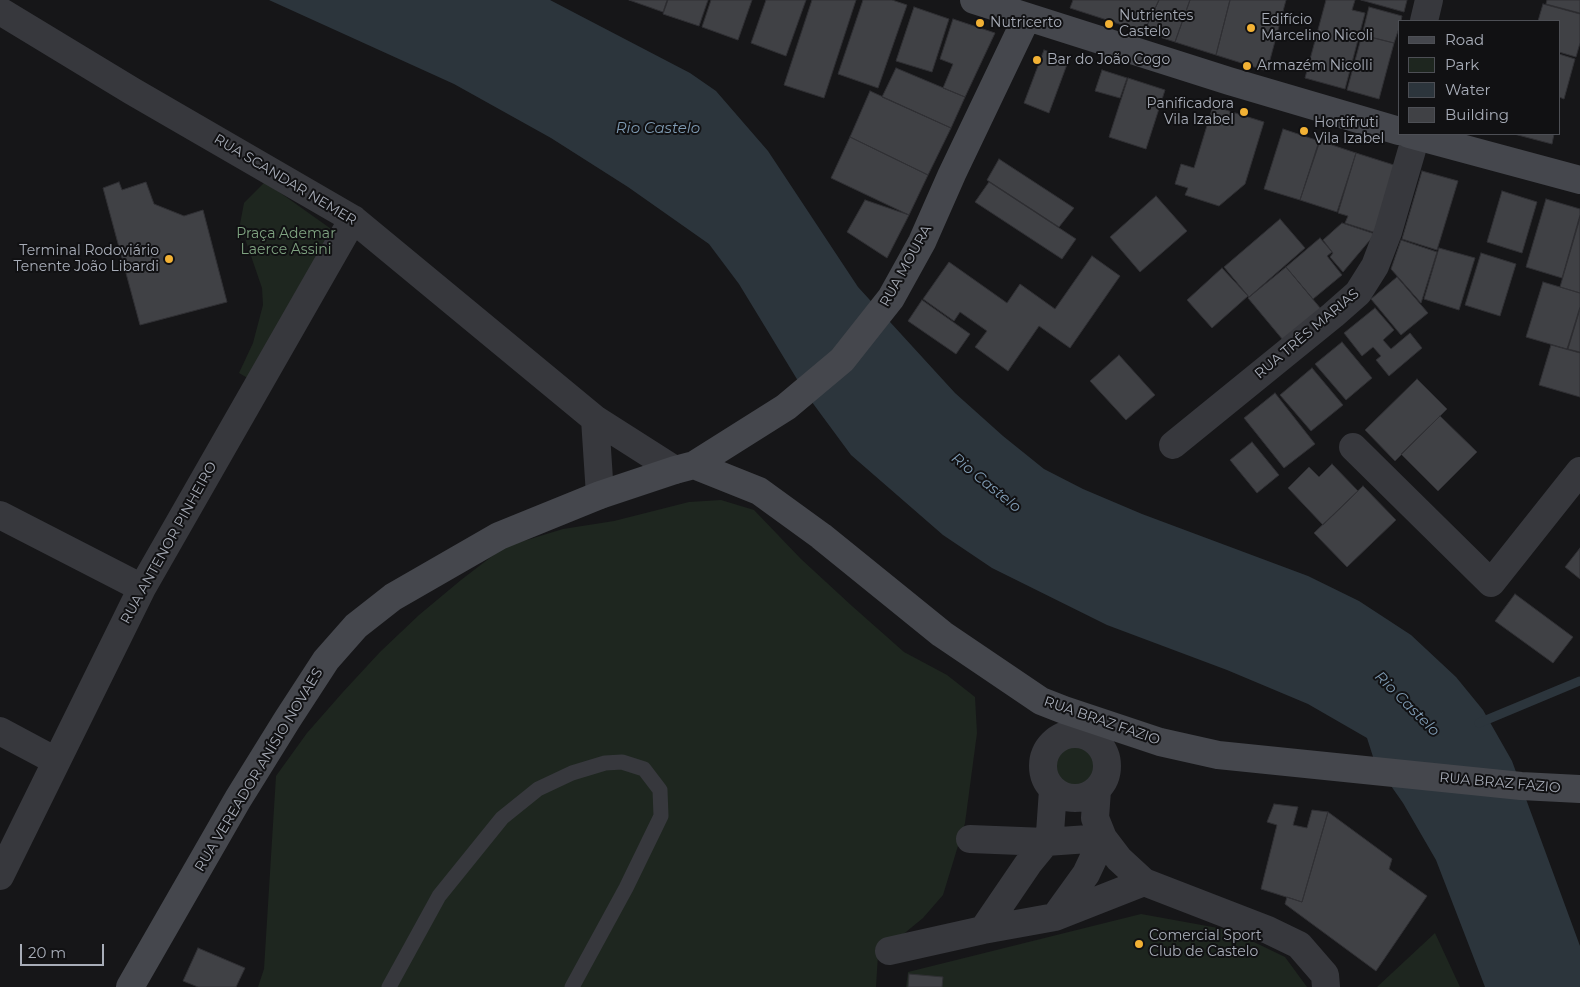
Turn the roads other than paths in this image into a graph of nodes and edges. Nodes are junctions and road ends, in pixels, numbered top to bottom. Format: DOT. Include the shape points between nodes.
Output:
graph roads {
  1 [pos="974,0"];
  2 [pos="1429,0"];
  3 [pos="1031,9"];
  4 [pos="0,11"];
  5 [pos="1424,20"];
  6 [pos="1398,127"];
  7 [pos="1403,135"];
  8 [pos="1427,135"];
  9 [pos="1579,174"];
  10 [pos="354,219"];
  11 [pos="594,419"];
  12 [pos="1173,445"];
  13 [pos="1353,447"];
  14 [pos="685,467"];
  15 [pos="1580,471"];
  16 [pos="600,495"];
  17 [pos="0,515"];
  18 [pos="142,588"];
  19 [pos="1041,701"];
  20 [pos="0,730"];
  21 [pos="1060,737"];
  22 [pos="1109,737"];
  23 [pos="56,761"];
  24 [pos="1580,789"];
  25 [pos="1053,790"];
  26 [pos="1097,790"];
  27 [pos="1103,838"];
  28 [pos="970,839"];
  29 [pos="1046,842"];
  30 [pos="0,876"];
  31 [pos="1144,882"];
  32 [pos="1055,916"];
  33 [pos="983,930"];
  34 [pos="889,951"];
  35 [pos="130,987"];
  36 [pos="389,987"];
  37 [pos="572,987"];
  38 [pos="1326,987"];
  1 -- 3 [label="main road"];
  2 -- 5 [label="street"];
  3 -- 6 [label="main road" via="1229,81"];
  3 -- 14 [label="main road, RUA MOURA" via="922,242 891,298 842,360 786,407"];
  4 -- 10 [label="street, RUA SCANDAR NEMER"];
  7 -- 12 [label="street, RUA TRÊS MARIAS" via="1388,232 1375,266 1358,292 1333,316"];
  8 -- 9 [label="main road"];
  10 -- 11 [label="street, RUA SCANDAR NEMER"];
  10 -- 18 [label="street, RUA ANTENOR PINHEIRO"];
  11 -- 14 [label="street, RUA SCANDAR NEMER"];
  11 -- 16 [label="street"];
  13 -- 15 [label="street" via="1491,583"];
  14 -- 16 [label="main road, RUA VEREADOR ANÍSIO NOVAES"];
  14 -- 19 [label="main road, RUA BRAZ FAZIO" via="759,491 821,536 942,634"];
  16 -- 35 [label="main road, RUA VEREADOR ANÍSIO NOVAES" via="499,536 393,597 356,626 326,660 287,720"];
  17 -- 18 [label="street"];
  18 -- 23 [label="street, RUA ANTENOR PINHEIRO"];
  19 -- 21 [label="street"];
  19 -- 22 [label="main road, RUA BRAZ FAZIO"];
  20 -- 23 [label="street"];
  21 -- 22 [label="street" via="1080,734"];
  21 -- 25 [label="street" via="1046,752 1043,762 1043,772"];
  22 -- 24 [label="main road, RUA BRAZ FAZIO" via="1349,769"];
  22 -- 26 [label="street" via="1105,753 1107,774"];
  23 -- 30 [label="street, RUA ANTENOR PINHEIRO"];
  25 -- 26 [label="street" via="1073,798 1085,797"];
  25 -- 29 [label="street" via="1052,824"];
  26 -- 27 [label="street" via="1096,818"];
  27 -- 29 [label="street"];
  27 -- 31 [label="street" via="1118,858"];
  27 -- 32 [label="street" via="1086,874"];
  28 -- 29 [label="street"];
  29 -- 33 [label="street"];
  31 -- 32 [label="street"];
  31 -- 38 [label="street" via="1299,945 1325,975"];
  32 -- 33 [label="street"];
  33 -- 34 [label="street"];
  36 -- 37 [label="lane" via="439,896 502,818 538,789 572,773 605,763 622,762 644,770 660,790 661,816"];
}
